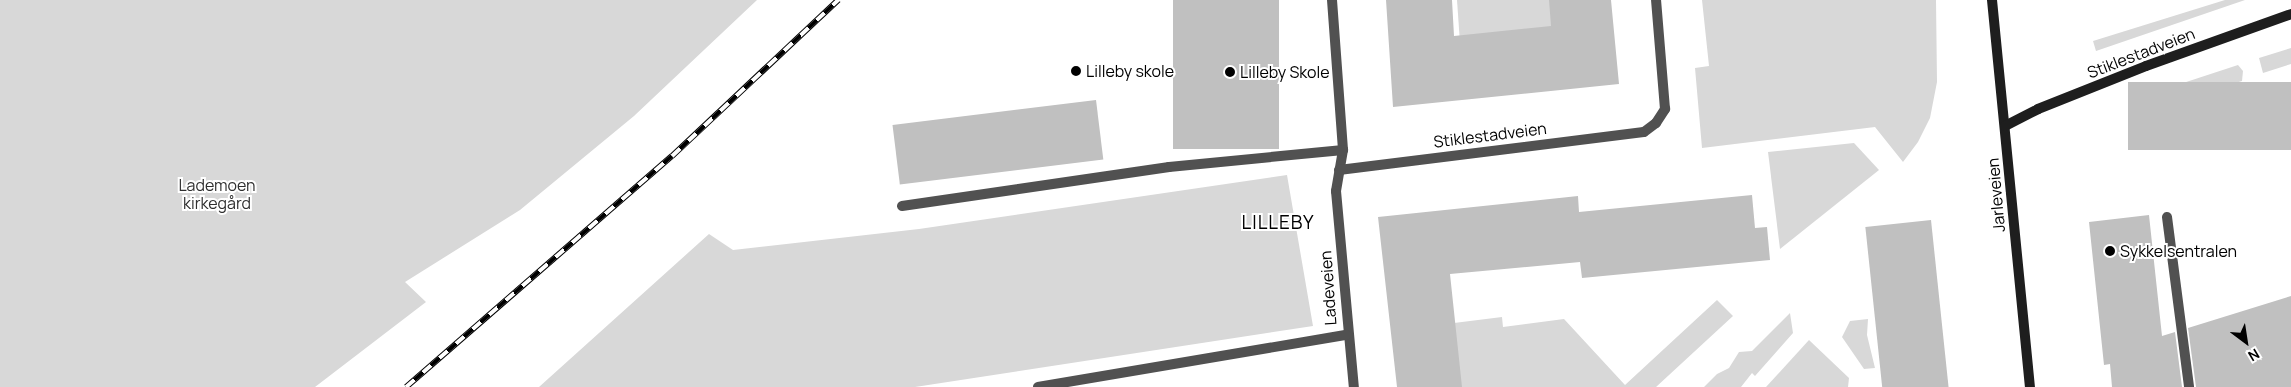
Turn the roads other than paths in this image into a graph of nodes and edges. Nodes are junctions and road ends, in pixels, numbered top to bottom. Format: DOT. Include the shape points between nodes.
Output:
graph roads {
  1 [pos="1332,0"];
  2 [pos="1656,0"];
  3 [pos="1992,0"];
  4 [pos="2291,14"];
  5 [pos="2005,126"];
  6 [pos="1343,150"];
  7 [pos="1339,170"];
  8 [pos="902,206"];
  9 [pos="2167,217"];
  10 [pos="1347,336"];
  11 [pos="1038,387"];
  12 [pos="1354,387"];
  13 [pos="2030,387"];
  14 [pos="2189,387"];
  1 -- 6 [label="street, Ladeveien"];
  2 -- 7 [label="street, Stiklestadveien" via="1665,109 1656,123 1644,132"];
  3 -- 5 [label="main road, Jarleveien"];
  4 -- 5 [label="main road, Stiklestadveien" via="2146,66 2038,109"];
  5 -- 13 [label="main road, Jarleveien"];
  6 -- 7 [label="street, Ladeveien"];
  6 -- 8 [label="street" via="1169,167"];
  7 -- 10 [label="street, Ladeveien" via="1336,192"];
  9 -- 14 [label="street"];
  10 -- 11 [label="street, Ladeveien"];
  10 -- 12 [label="street, Ladeveien"];
}
